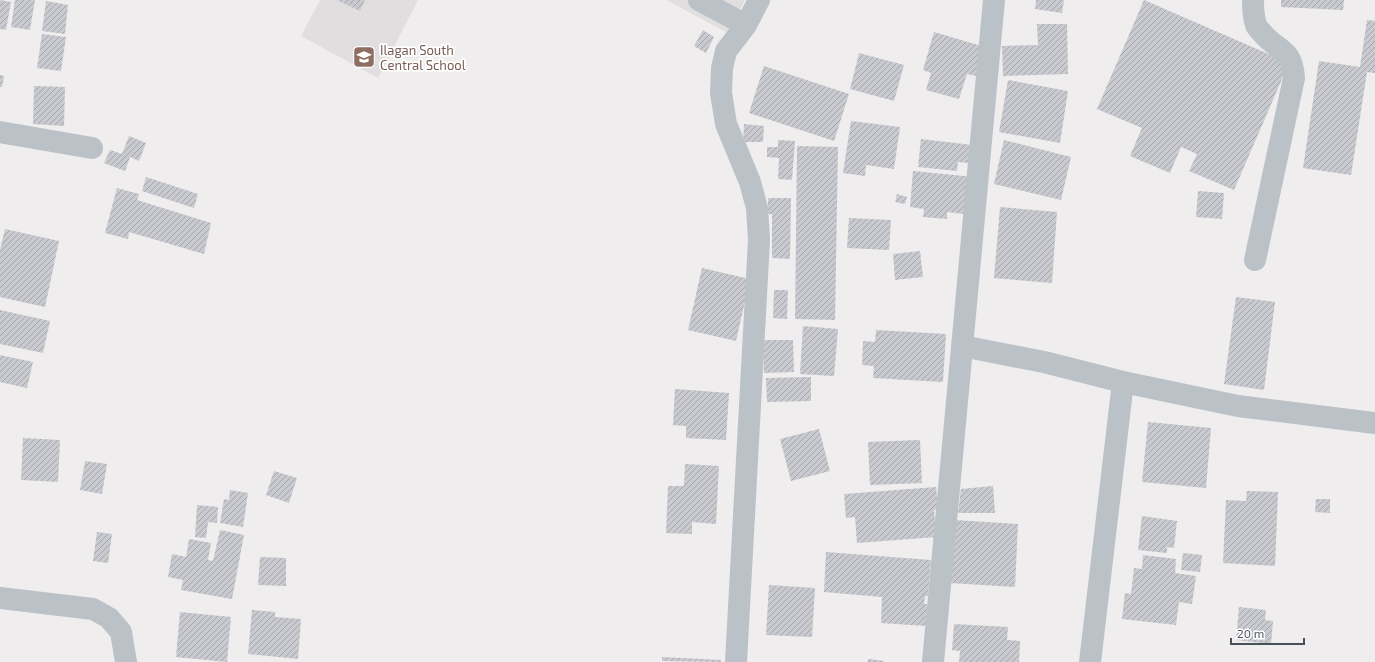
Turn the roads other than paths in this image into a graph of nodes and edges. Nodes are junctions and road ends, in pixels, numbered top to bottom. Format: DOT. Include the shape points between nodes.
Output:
graph roads {
  1 [pos="699,0"];
  2 [pos="759,0"];
  3 [pos="994,0"];
  4 [pos="1254,0"];
  5 [pos="746,25"];
  6 [pos="0,132"];
  7 [pos="92,148"];
  8 [pos="1254,260"];
  9 [pos="962,346"];
  10 [pos="1122,382"];
  11 [pos="1375,423"];
  12 [pos="0,598"];
  13 [pos="126,662"];
  14 [pos="736,662"];
  15 [pos="933,662"];
  16 [pos="1090,662"];
  1 -- 5 [label="street"];
  2 -- 5 [label="street"];
  3 -- 9 [label="street"];
  4 -- 8 [label="street" via="1256,26 1290,58 1294,78"];
  5 -- 14 [label="street" via="726,51 721,93 726,124 750,182 757,208 759,240"];
  6 -- 7 [label="street"];
  9 -- 10 [label="street" via="1044,362"];
  9 -- 15 [label="street"];
  10 -- 11 [label="street" via="1238,406"];
  10 -- 16 [label="street"];
  12 -- 13 [label="street" via="92,609 109,618 121,632"];
}
